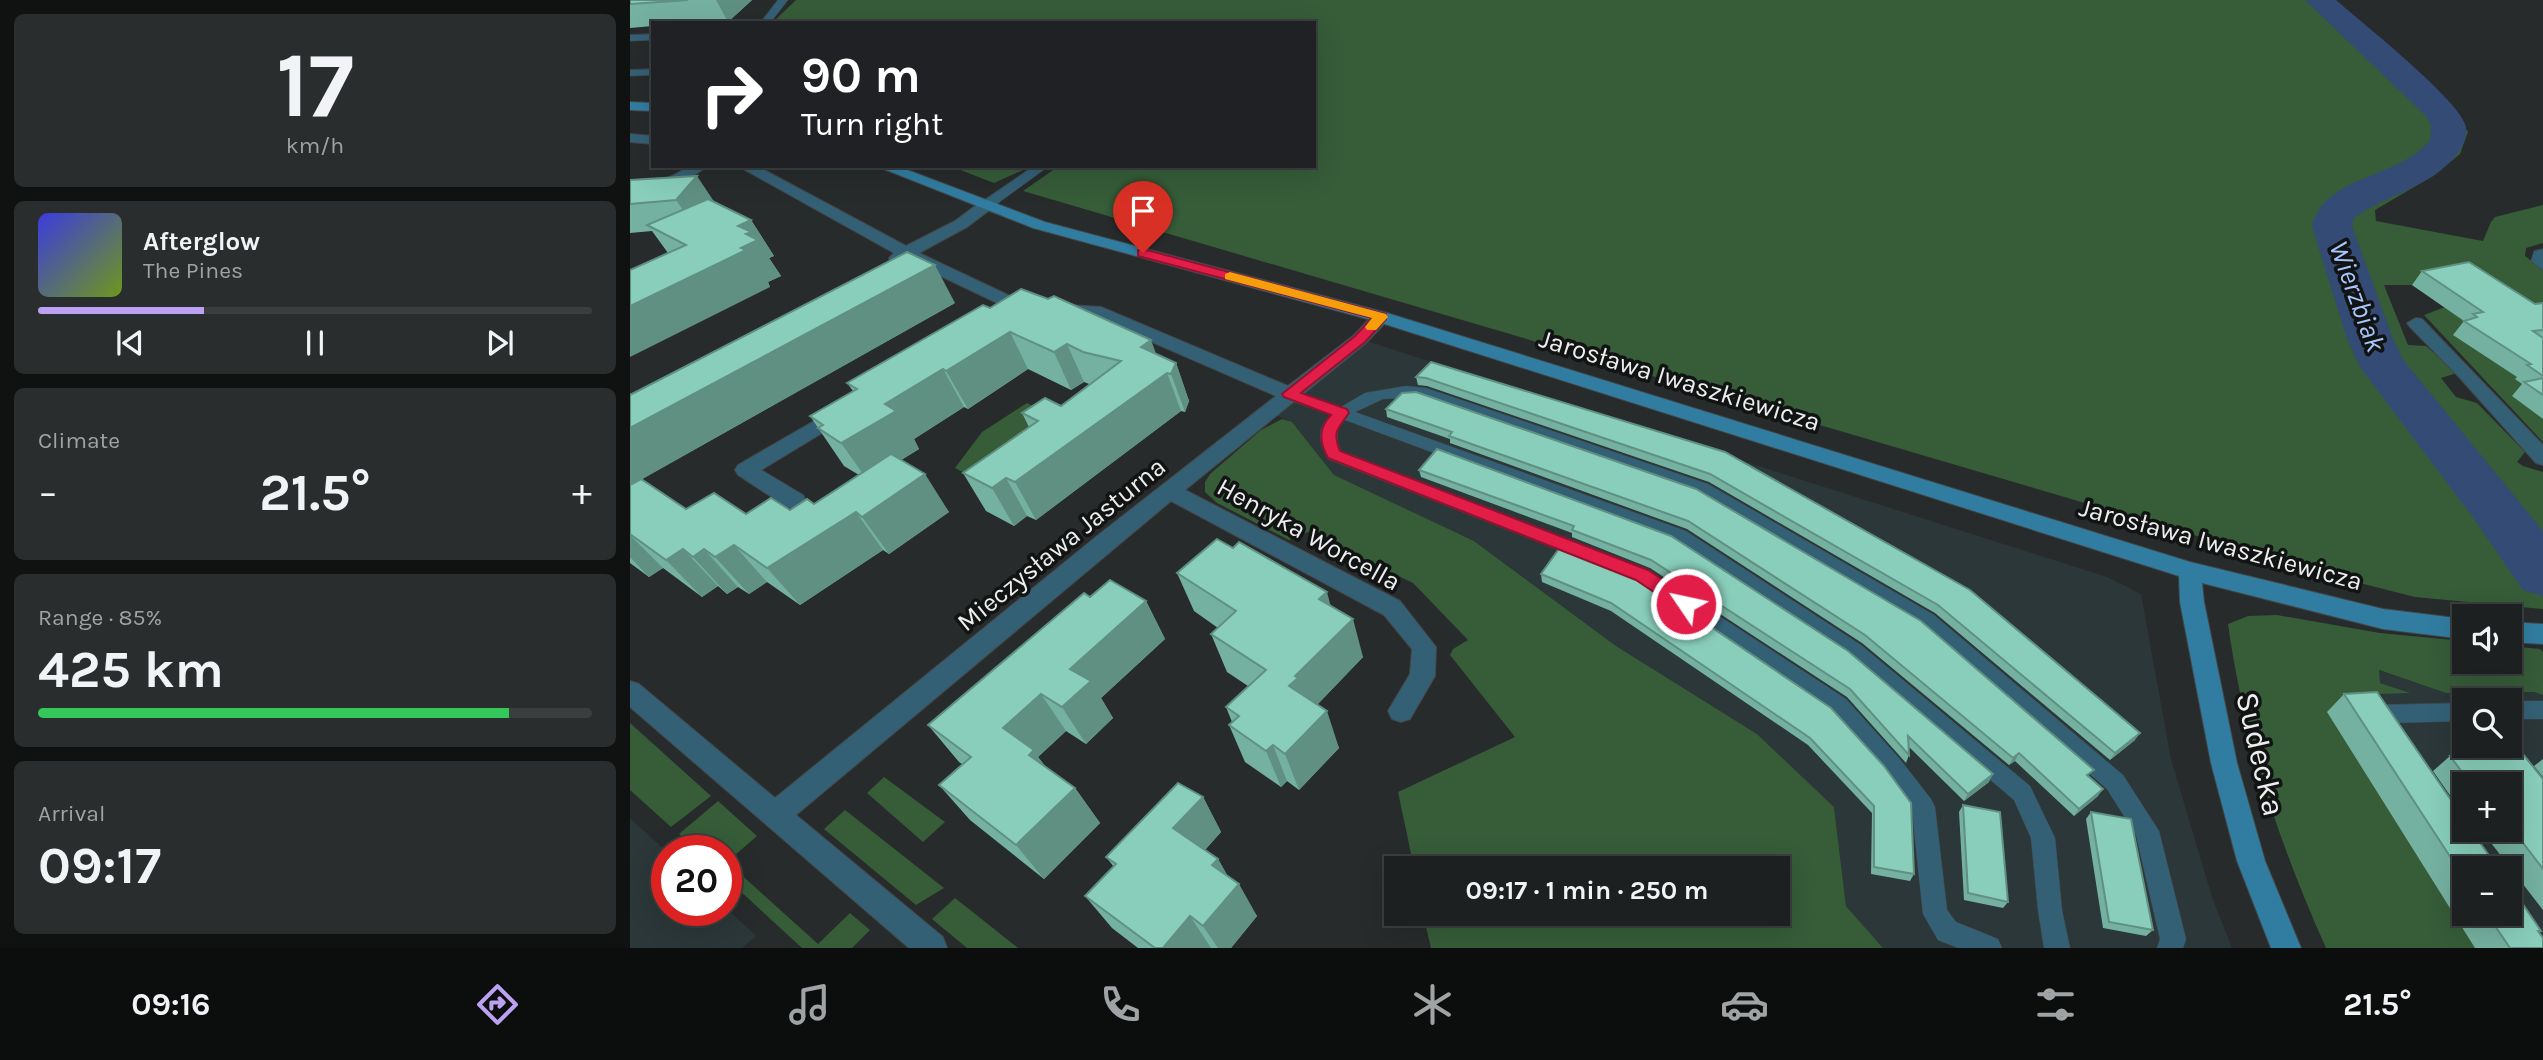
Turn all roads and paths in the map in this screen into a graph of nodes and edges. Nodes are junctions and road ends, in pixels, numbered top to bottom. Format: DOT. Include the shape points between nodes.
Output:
graph roads {
  1 [pos="783,0"];
  2 [pos="767,21"];
  3 [pos="651,37"];
  4 [pos="630,38"];
  5 [pos="651,72"];
  6 [pos="630,73"];
  7 [pos="630,106"];
  8 [pos="651,107"];
  9 [pos="630,138"];
  10 [pos="651,140"];
  11 [pos="698,168"];
  12 [pos="749,168"];
  13 [pos="888,168"];
  14 [pos="1040,168"];
  15 [pos="630,195"];
  16 [pos="985,206"];
  17 [pos="906,253"];
  18 [pos="2543,253"];
  19 [pos="882,266"];
  20 [pos="2543,266"];
  21 [pos="1020,307"];
  22 [pos="1381,317"];
  23 [pos="996,321"];
  24 [pos="2416,323"];
  25 [pos="1289,394"];
  26 [pos="853,406"];
  27 [pos="1342,413"];
  28 [pos="2543,458"];
  29 [pos="1170,491"];
  30 [pos="794,502"];
  31 [pos="2190,571"];
  32 [pos="2452,628"];
  33 [pos="2522,633"];
  34 [pos="2540,634"];
  35 [pos="630,692"];
  36 [pos="1401,710"];
  37 [pos="2522,710"];
  38 [pos="2543,710"];
  39 [pos="2452,712"];
  40 [pos="2390,734"];
  41 [pos="2510,758"];
  42 [pos="2543,797"];
  43 [pos="776,814"];
  44 [pos="932,948"];
  45 [pos="1989,948"];
  46 [pos="2057,948"];
  47 [pos="2170,948"];
  48 [pos="2286,948"];
  1 -- 2 [label="lane"];
  3 -- 4 [label="lane"];
  5 -- 6 [label="lane"];
  7 -- 8 [label="street"];
  9 -- 10 [label="street"];
  11 -- 15 [label="street" via="671,186"];
  12 -- 17 [label="street"];
  13 -- 16 [label="street, Jarosława Iwaszkiewicza"];
  14 -- 16 [label="lane"];
  16 -- 17 [label="street"];
  16 -- 22 [label="street, Jarosława Iwaszkiewicza" via="1039,225"];
  17 -- 19 [label="street"];
  17 -- 21 [label="street"];
  18 -- 20 [label="lane" via="2538,261"];
  21 -- 23 [label="street"];
  21 -- 25 [label="street" via="1095,311"];
  22 -- 25 [label="street, Mieczysława Jasturna"];
  22 -- 31 [label="street, Jarosława Iwaszkiewicza"];
  24 -- 28 [label="street"];
  25 -- 27 [label="lane"];
  25 -- 29 [label="street, Mieczysława Jasturna"];
  26 -- 30 [label="street" via="746,470"];
  27 -- 45 [label="lane" via="1330,425 1328,440 1334,455 1642,575 1838,706 1923,807 1935,914 1947,931"];
  27 -- 46 [label="lane" via="1679,536 1854,651 2022,793 2043,838"];
  27 -- 47 [label="lane" via="1362,398 1399,390 1420,393 1702,489 1927,621 2115,782 2147,831 2173,939"];
  29 -- 36 [label="street, Henryka Worcella" via="1392,608 1424,647 1422,676"];
  29 -- 43 [label="street, Mieczysława Jasturna"];
  31 -- 32 [label="street, Jarosława Iwaszkiewicza" via="2384,619"];
  31 -- 48 [label="street, Sudecka" via="2224,763 2251,861"];
  33 -- 34 [label="street"];
  35 -- 43 [label="street"];
  37 -- 38 [label="lane"];
  39 -- 40 [label="lane" via="2377,714"];
  41 -- 42 [label="lane"];
  43 -- 44 [label="street"];
}
